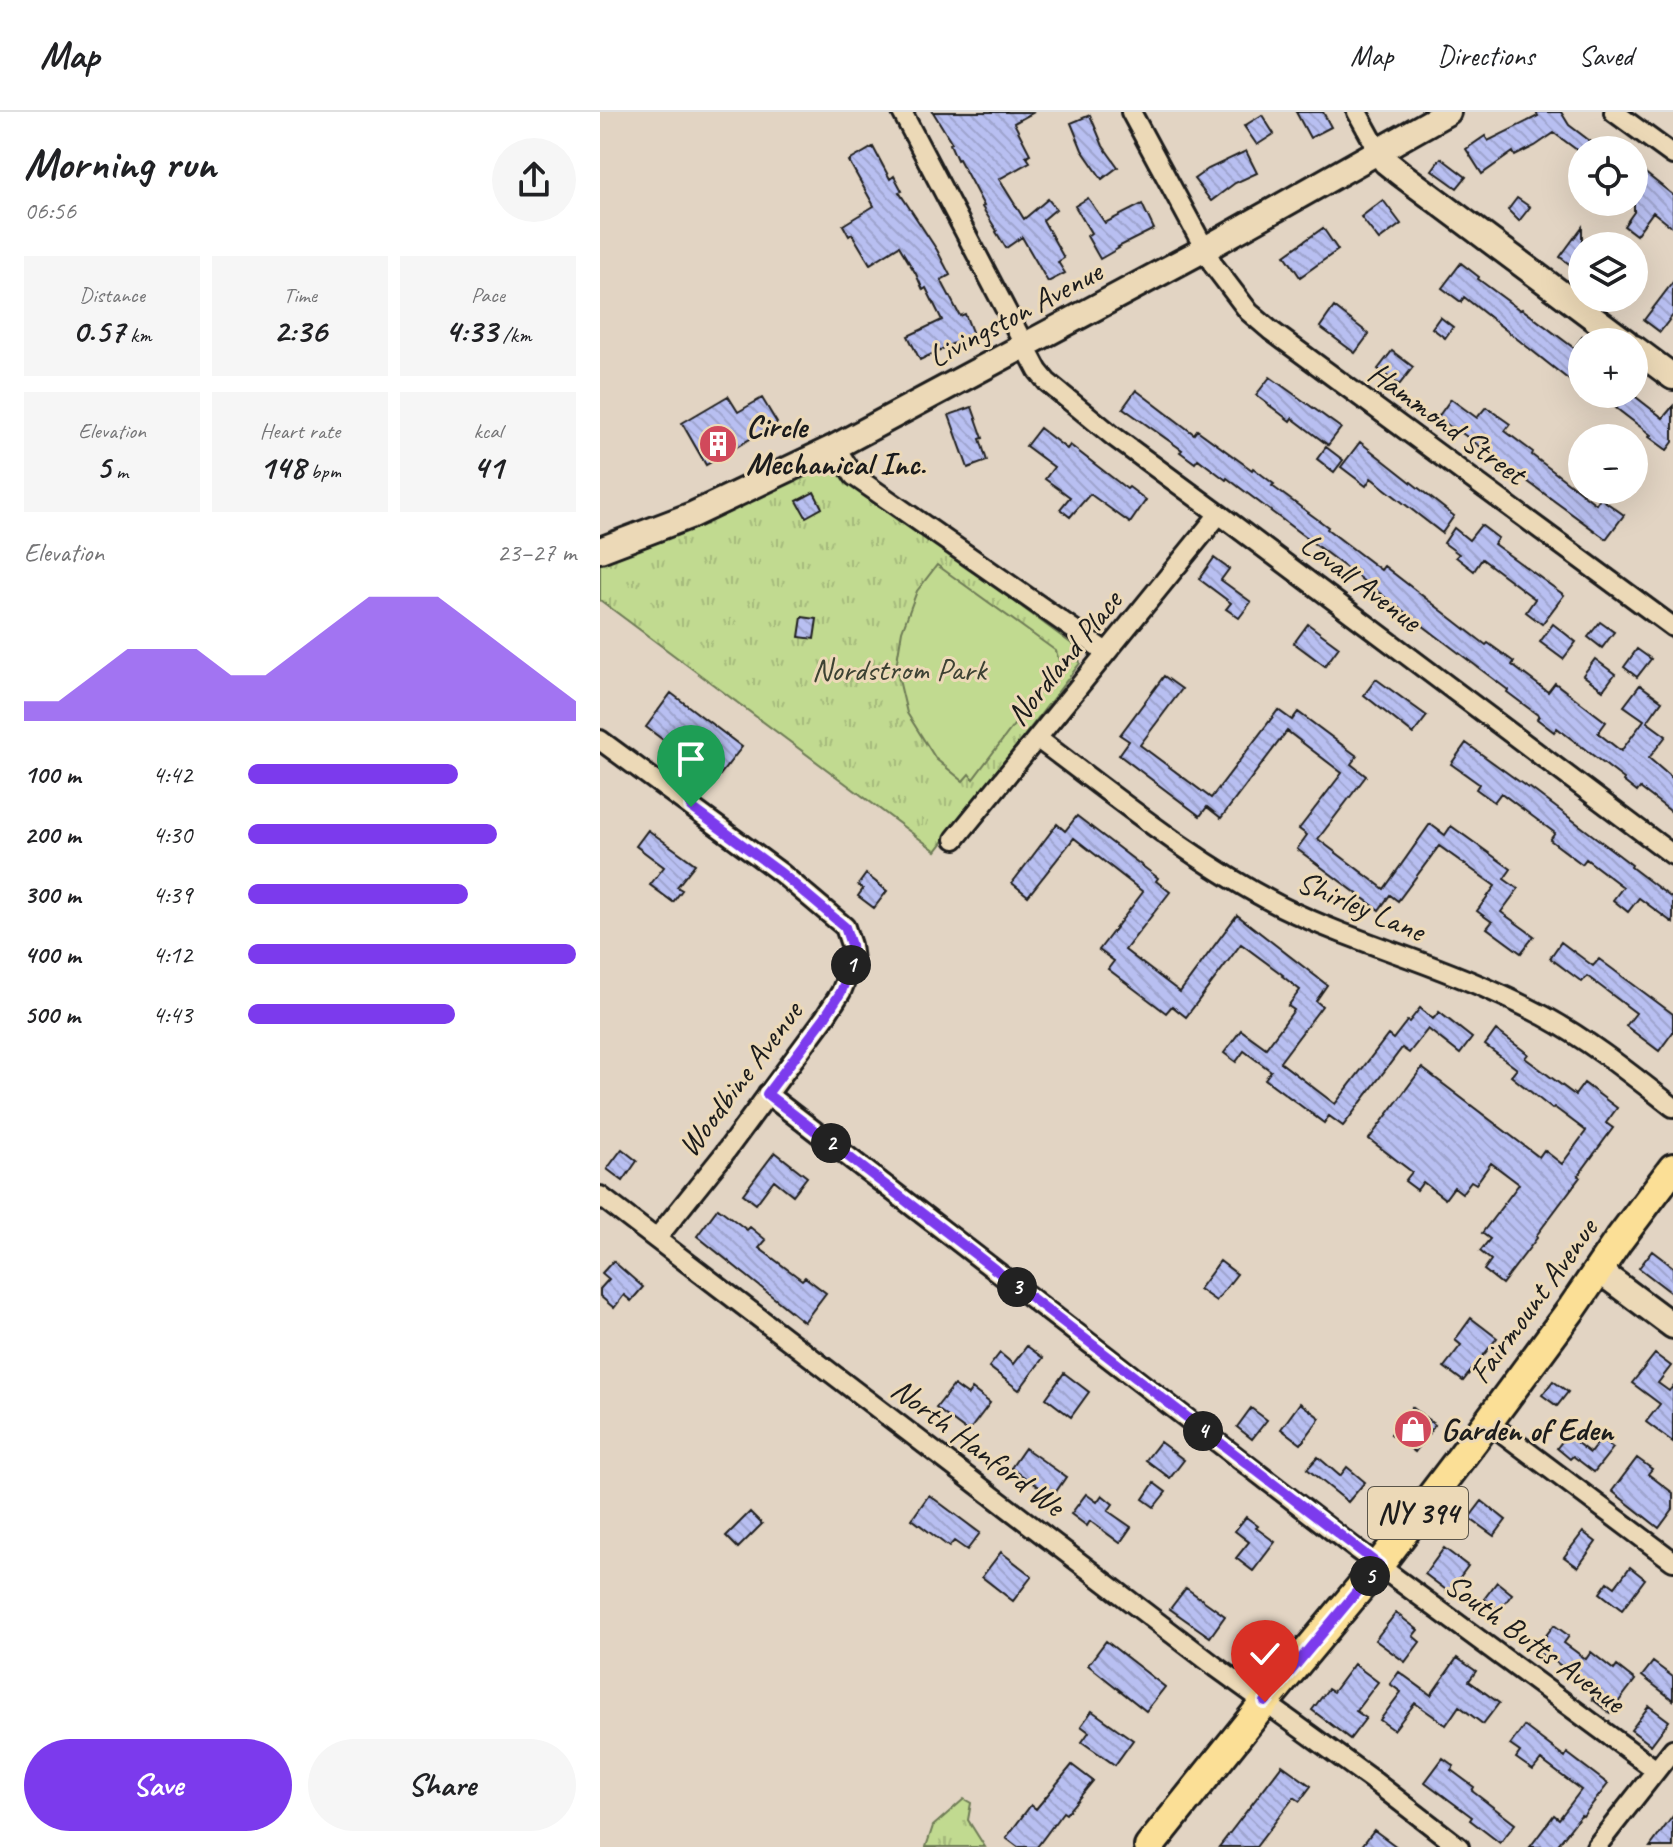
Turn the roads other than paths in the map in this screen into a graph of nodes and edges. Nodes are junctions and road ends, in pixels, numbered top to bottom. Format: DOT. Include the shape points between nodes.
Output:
graph roads {
  1 [pos="902,112"];
  2 [pos="1131,112"];
  3 [pos="1357,112"];
  4 [pos="1448,112"];
  5 [pos="1614,112"];
  6 [pos="1378,150"];
  7 [pos="1673,155"];
  8 [pos="1205,249"];
  9 [pos="1607,328"];
  10 [pos="1024,346"];
  11 [pos="1648,358"];
  12 [pos="1673,377"];
  13 [pos="835,447"];
  14 [pos="1219,514"];
  15 [pos="600,550"];
  16 [pos="1673,627"];
  17 [pos="1106,652"];
  18 [pos="1038,739"];
  19 [pos="600,740"];
  20 [pos="955,839"];
  21 [pos="1673,855"];
  22 [pos="767,1094"];
  23 [pos="1673,1107"];
  24 [pos="1673,1168"];
  25 [pos="600,1196"];
  26 [pos="656,1239"];
  27 [pos="1598,1270"];
  28 [pos="1673,1326"];
  29 [pos="1488,1422"];
  30 [pos="1673,1561"];
  31 [pos="1379,1565"];
  32 [pos="1265,1702"];
  33 [pos="1673,1749"];
  34 [pos="1656,1770"];
  35 [pos="1149,1847"];
  36 [pos="1459,1847"];
  37 [pos="1596,1847"];
  1 -- 10 [label="street, Lovall Avenue"];
  2 -- 8 [label="street, Hammond Street"];
  3 -- 6 [label="street"];
  4 -- 6 [label="street, Livingston Avenue"];
  5 -- 7 [label="street"];
  6 -- 8 [label="street, Livingston Avenue"];
  6 -- 9 [label="street" via="1401,174"];
  8 -- 10 [label="street, Livingston Avenue"];
  8 -- 16 [label="street, Hammond Street" via="1249,312 1270,330"];
  10 -- 13 [label="street, Livingston Avenue"];
  10 -- 14 [label="street, Lovall Avenue" via="1047,382"];
  11 -- 12 [label="street"];
  13 -- 15 [label="street, Livingston Avenue" via="692,515"];
  13 -- 17 [label="street" via="854,476"];
  14 -- 17 [label="street, Nordland Place"];
  14 -- 21 [label="street, Lovall Avenue"];
  17 -- 18 [label="street, Nordland Place"];
  18 -- 20 [label="street, Nordland Place"];
  18 -- 23 [label="street, Shirley Lane" via="1237,882 1321,925 1546,1017"];
  19 -- 22 [label="street, Woodbine Avenue" via="781,873 845,927 853,961 841,992"];
  22 -- 26 [label="street, Woodbine Avenue"];
  22 -- 31 [label="street, South Butts Avenue"];
  24 -- 27 [label="main road, Fairmount Avenue / NY 394"];
  25 -- 26 [label="street, North Hanford We"];
  26 -- 32 [label="street, North Hanford We"];
  27 -- 28 [label="street"];
  27 -- 29 [label="main road, Fairmount Avenue / NY 394"];
  29 -- 30 [label="street"];
  29 -- 31 [label="main road, Fairmount Avenue / NY 394"];
  31 -- 32 [label="main road, Fairmount Avenue / NY 394"];
  31 -- 34 [label="street, South Butts Avenue"];
  32 -- 35 [label="main road, Fairmount Avenue / NY 394"];
  32 -- 36 [label="street, North Hanford We"];
  33 -- 34 [label="street"];
  34 -- 37 [label="street"];
}
